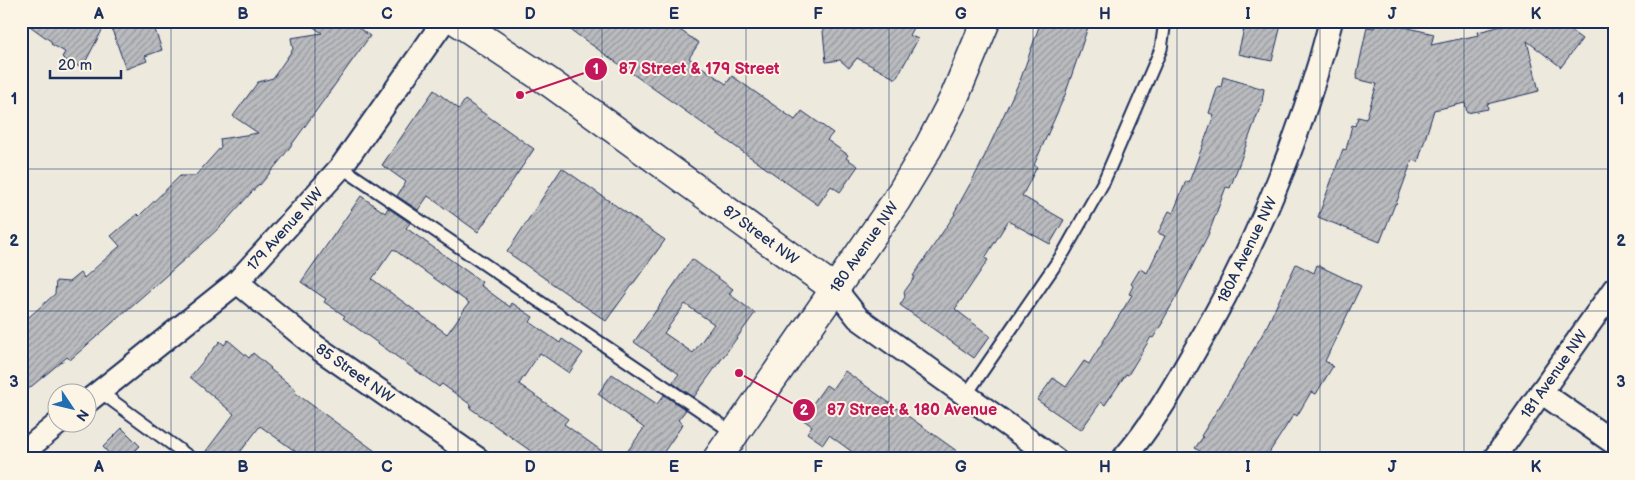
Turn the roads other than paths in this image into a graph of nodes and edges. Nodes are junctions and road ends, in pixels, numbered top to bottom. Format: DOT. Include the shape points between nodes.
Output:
graph roads {
  1 [pos="444,21"];
  2 [pos="456,21"];
  3 [pos="986,21"];
  4 [pos="1165,21"];
  5 [pos="1331,21"];
  6 [pos="341,167"];
  7 [pos="237,282"];
  8 [pos="836,289"];
  9 [pos="1614,289"];
  10 [pos="98,392"];
  11 [pos="1541,392"];
  12 [pos="966,395"];
  13 [pos="98,399"];
  14 [pos="48,432"];
  15 [pos="734,434"];
  16 [pos="1614,443"];
  17 [pos="21,454"];
  18 [pos="192,459"];
  19 [pos="478,459"];
  20 [pos="718,459"];
  21 [pos="1055,459"];
  22 [pos="1123,459"];
  23 [pos="1494,459"];
  1 -- 6 [label="street, 179 Avenue NW"];
  2 -- 8 [label="street, 87 Street NW" via="557,88"];
  3 -- 8 [label="street, 180 Avenue NW" via="954,98 928,148"];
  4 -- 12 [label="lane" via="1161,49 1104,181 1064,252"];
  5 -- 22 [label="street, 180A Avenue NW" via="1298,131 1270,205 1237,274 1177,382"];
  6 -- 7 [label="street, 179 Avenue NW"];
  6 -- 15 [label="lane"];
  7 -- 10 [label="street, 179 Avenue NW"];
  7 -- 19 [label="street, 85 Street NW" via="315,346"];
  8 -- 12 [label="street, 87 Street NW" via="858,318"];
  8 -- 15 [label="street, 180 Avenue NW"];
  9 -- 11 [label="street, 181 Avenue NW"];
  11 -- 16 [label="street"];
  11 -- 23 [label="street, 181 Avenue NW"];
  12 -- 21 [label="street, 87 Street NW"];
  13 -- 18 [label="lane"];
  14 -- 17 [label="street"];
  15 -- 20 [label="street, 180 Avenue NW"];
}
